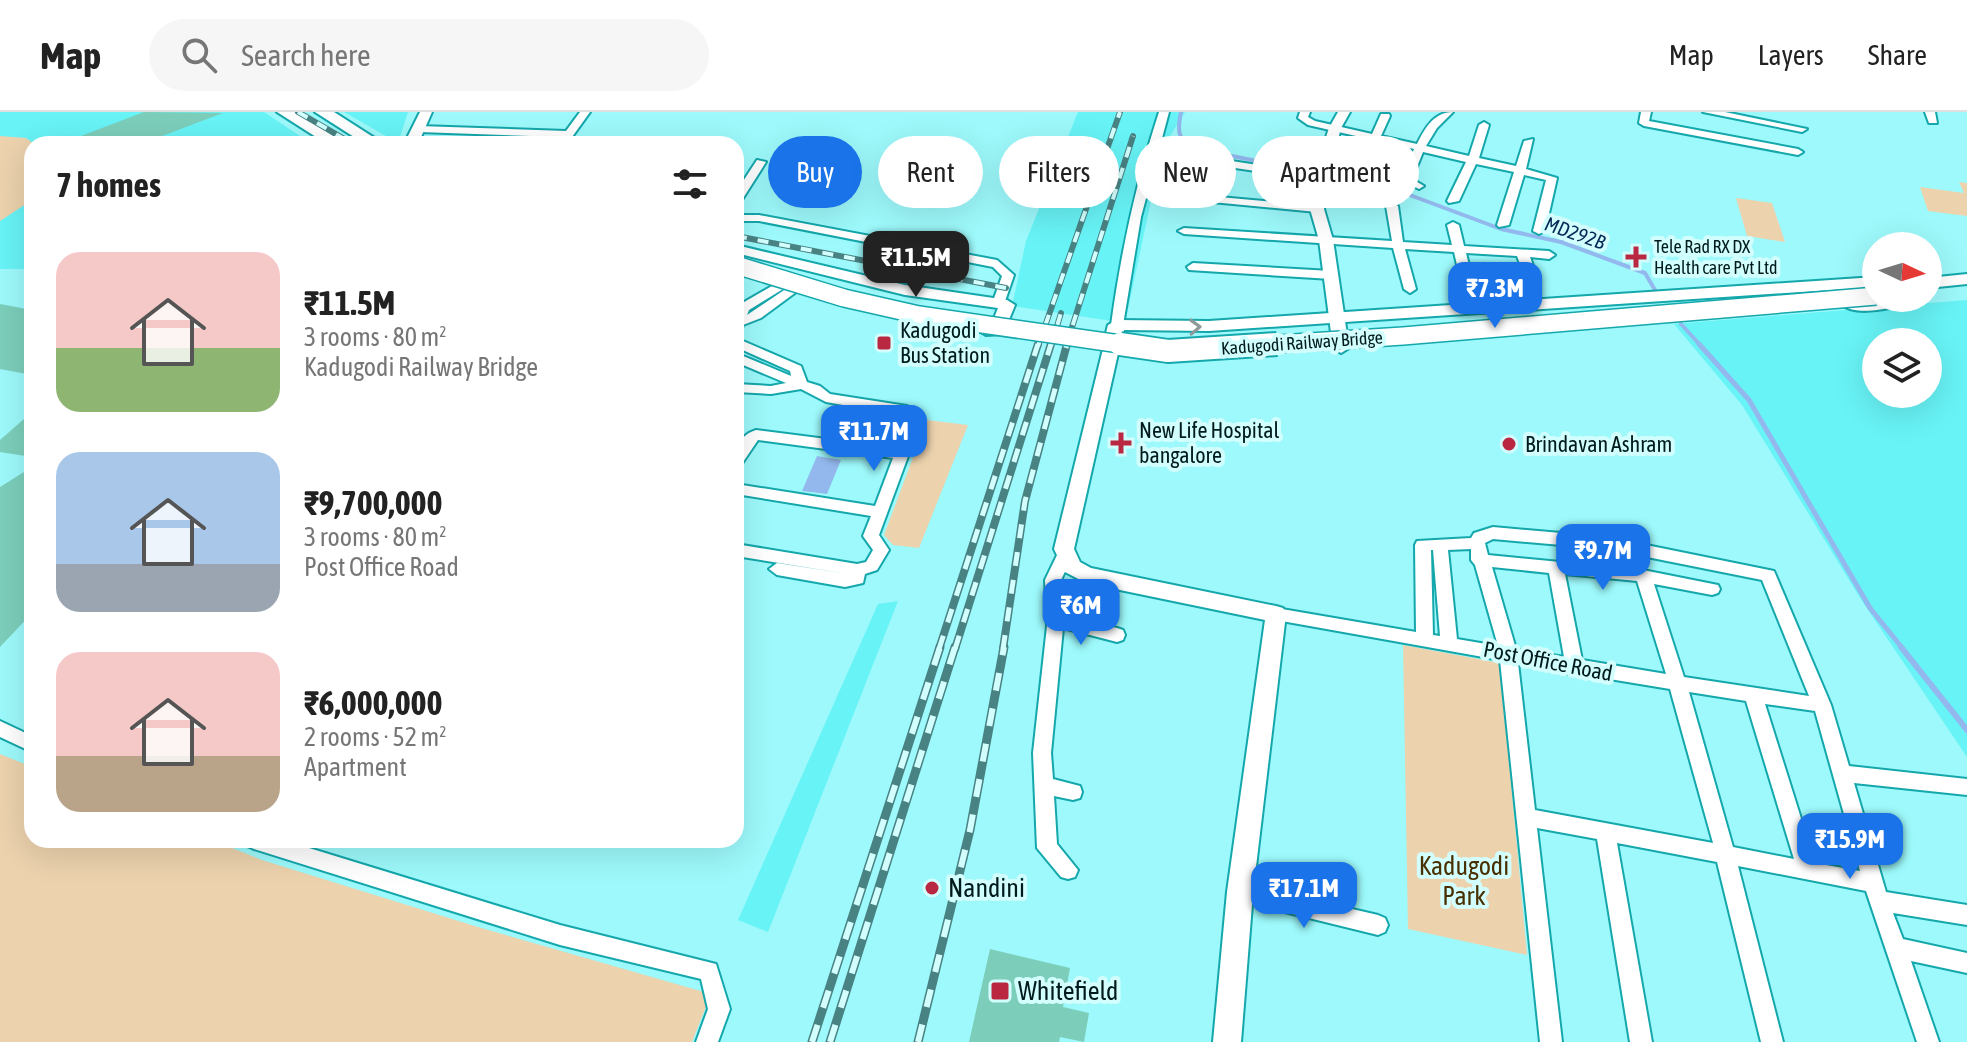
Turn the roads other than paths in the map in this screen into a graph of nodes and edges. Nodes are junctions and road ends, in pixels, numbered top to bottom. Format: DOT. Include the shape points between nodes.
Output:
graph roads {
  1 [pos="285,112"];
  2 [pos="323,112"];
  3 [pos="426,112"];
  4 [pos="585,112"];
  5 [pos="1164,112"];
  6 [pos="1305,112"];
  7 [pos="1344,112"];
  8 [pos="1448,112"];
  9 [pos="1646,112"];
  10 [pos="1708,112"];
  11 [pos="1385,116"];
  12 [pos="1484,125"];
  13 [pos="1335,128"];
  14 [pos="419,129"];
  15 [pos="1802,129"];
  16 [pos="568,134"];
  17 [pos="325,136"];
  18 [pos="363,136"];
  19 [pos="415,136"];
  20 [pos="1333,136"];
  21 [pos="1371,136"];
  22 [pos="1375,136"];
  23 [pos="1529,141"];
  24 [pos="1420,147"];
  25 [pos="1798,152"];
  26 [pos="1473,159"];
  27 [pos="761,162"];
  28 [pos="1252,167"];
  29 [pos="1521,171"];
  30 [pos="744,183"];
  31 [pos="1453,201"];
  32 [pos="1252,203"];
  33 [pos="1306,208"];
  34 [pos="1392,208"];
  35 [pos="1317,209"];
  36 [pos="744,218"];
  37 [pos="1453,225"];
  38 [pos="1503,225"];
  39 [pos="1184,231"];
  40 [pos="1539,231"];
  41 [pos="1326,240"];
  42 [pos="1398,245"];
  43 [pos="1458,249"];
  44 [pos="744,251"];
  45 [pos="1522,253"];
  46 [pos="1549,255"];
  47 [pos="744,261"];
  48 [pos="1193,267"];
  49 [pos="744,270"];
  50 [pos="744,271"];
  51 [pos="1331,275"];
  52 [pos="1967,279"];
  53 [pos="1532,280"];
  54 [pos="1467,282"];
  55 [pos="1942,282"];
  56 [pos="1862,283"];
  57 [pos="790,285"];
  58 [pos="1410,289"];
  59 [pos="1862,290"];
  60 [pos="1967,290"];
  61 [pos="1942,291"];
  62 [pos="1862,297"];
  63 [pos="998,304"];
  64 [pos="1862,305"];
  65 [pos="1337,318"];
  66 [pos="744,322"];
  67 [pos="1117,325"];
  68 [pos="744,346"];
  69 [pos="1341,348"];
  70 [pos="1111,349"];
  71 [pos="744,360"];
  72 [pos="787,379"];
  73 [pos="801,385"];
  74 [pos="744,388"];
  75 [pos="744,448"];
  76 [pos="902,454"];
  77 [pos="744,490"];
  78 [pos="881,512"];
  79 [pos="1440,544"];
  80 [pos="744,551"];
  81 [pos="1478,552"];
  82 [pos="1065,555"];
  83 [pos="1556,567"];
  84 [pos="777,569"];
  85 [pos="857,570"];
  86 [pos="1643,576"];
  87 [pos="1712,589"];
  88 [pos="1276,614"];
  89 [pos="1055,620"];
  90 [pos="1117,635"];
  91 [pos="1425,639"];
  92 [pos="1449,643"];
  93 [pos="1508,652"];
  94 [pos="1575,668"];
  95 [pos="1679,684"];
  96 [pos="1753,695"];
  97 [pos="1822,705"];
  98 [pos="0,729"];
  99 [pos="24,740"];
  100 [pos="1840,773"];
  101 [pos="1044,785"];
  102 [pos="1967,787"];
  103 [pos="1073,792"];
  104 [pos="1526,817"];
  105 [pos="1606,833"];
  106 [pos="280,848"];
  107 [pos="1728,856"];
  108 [pos="1068,870"];
  109 [pos="1808,871"];
  110 [pos="1240,892"];
  111 [pos="1877,892"];
  112 [pos="1967,915"];
  113 [pos="1378,925"];
  114 [pos="1895,948"];
  115 [pos="1967,963"];
  116 [pos="707,1042"];
  117 [pos="1227,1042"];
  118 [pos="1551,1042"];
  119 [pos="1641,1042"];
  120 [pos="1772,1042"];
  121 [pos="1928,1042"];
  1 -- 17 [label="main road"];
  2 -- 18 [label="main road"];
  3 -- 14 [label="street"];
  4 -- 16 [label="street"];
  5 -- 67 [label="street" via="1133,221"];
  6 -- 13 [label="street" via="1306,121"];
  7 -- 13 [label="street"];
  8 -- 24 [label="street" via="1435,121"];
  9 -- 25 [label="street" via="1644,123"];
  10 -- 15 [label="street"];
  11 -- 22 [label="street"];
  12 -- 26 [label="street"];
  13 -- 20 [label="street"];
  13 -- 21 [label="street"];
  14 -- 16 [label="street"];
  14 -- 19 [label="street"];
  23 -- 29 [label="street"];
  24 -- 26 [label="street"];
  26 -- 29 [label="street"];
  26 -- 31 [label="street"];
  27 -- 30 [label="street"];
  28 -- 32 [label="street" via="1209,161 1199,198"];
  29 -- 38 [label="street"];
  29 -- 40 [label="street" via="1552,178"];
  33 -- 35 [label="street"];
  34 -- 42 [label="street"];
  35 -- 41 [label="street"];
  36 -- 63 [label="street" via="997,264 1008,275"];
  37 -- 43 [label="street"];
  39 -- 41 [label="street"];
  41 -- 42 [label="street"];
  41 -- 51 [label="street"];
  42 -- 43 [label="street"];
  42 -- 58 [label="street"];
  43 -- 45 [label="street"];
  43 -- 54 [label="street"];
  44 -- 63 [label="street" via="893,287"];
  45 -- 46 [label="street"];
  45 -- 53 [label="street"];
  47 -- 59 [label="main road, bridge" via="920,309 1185,345"];
  48 -- 51 [label="street"];
  49 -- 62 [label="main road, Kadugodi Railway Bridge, bridge" via="919,315 1168,351"];
  50 -- 57 [label="street"];
  51 -- 65 [label="street"];
  52 -- 55 [label="main road"];
  56 -- 65 [label="main road"];
  57 -- 63 [label="street" via="891,315 972,330 997,331 1007,305"];
  57 -- 66 [label="street"];
  60 -- 61 [label="main road"];
  64 -- 69 [label="main road"];
  67 -- 65 [label="main road, one-way" via="1165,328"];
  65 -- 69 [label="street"];
  67 -- 70 [label="main road"];
  68 -- 73 [label="street" via="796,369"];
  69 -- 70 [label="main road" via="1188,359"];
  70 -- 82 [label="street"];
  71 -- 72 [label="street"];
  73 -- 74 [label="street"];
  73 -- 76 [label="street" via="826,398 913,414"];
  75 -- 76 [label="street" via="756,435"];
  76 -- 78 [label="street"];
  77 -- 78 [label="street"];
  78 -- 85 [label="street" via="871,536 880,545 880,556"];
  79 -- 81 [label="street"];
  79 -- 91 [label="street" via="1423,545"];
  79 -- 92 [label="street"];
  80 -- 85 [label="street"];
  81 -- 83 [label="street"];
  81 -- 93 [label="street"];
  81 -- 97 [label="street" via="1479,537 1508,533 1607,543 1768,575"];
  82 -- 88 [label="street" via="1086,575"];
  82 -- 89 [label="street" via="1053,580"];
  83 -- 86 [label="street"];
  83 -- 94 [label="street"];
  84 -- 85 [label="street" via="845,581 857,579"];
  86 -- 87 [label="street"];
  86 -- 95 [label="street"];
  88 -- 91 [label="street, Post Office Road"];
  88 -- 110 [label="street"];
  89 -- 90 [label="street"];
  89 -- 101 [label="street" via="1042,753"];
  91 -- 92 [label="street, Post Office Road"];
  92 -- 93 [label="street, Post Office Road"];
  93 -- 94 [label="street, Post Office Road"];
  93 -- 104 [label="street"];
  94 -- 95 [label="street, Post Office Road"];
  95 -- 96 [label="street, Post Office Road"];
  95 -- 107 [label="street"];
  96 -- 97 [label="street, Post Office Road"];
  96 -- 109 [label="street"];
  97 -- 100 [label="street"];
  98 -- 99 [label="street"];
  100 -- 102 [label="street"];
  100 -- 111 [label="street"];
  101 -- 103 [label="street"];
  101 -- 108 [label="street" via="1047,848"];
  104 -- 105 [label="street"];
  104 -- 118 [label="street"];
  105 -- 107 [label="street"];
  105 -- 119 [label="street"];
  106 -- 116 [label="street" via="560,935 709,971 719,1009"];
  107 -- 109 [label="street"];
  107 -- 120 [label="street"];
  109 -- 111 [label="street"];
  110 -- 113 [label="street"];
  110 -- 117 [label="street"];
  111 -- 112 [label="street"];
  111 -- 114 [label="street"];
  114 -- 115 [label="street"];
  114 -- 121 [label="street"];
}
